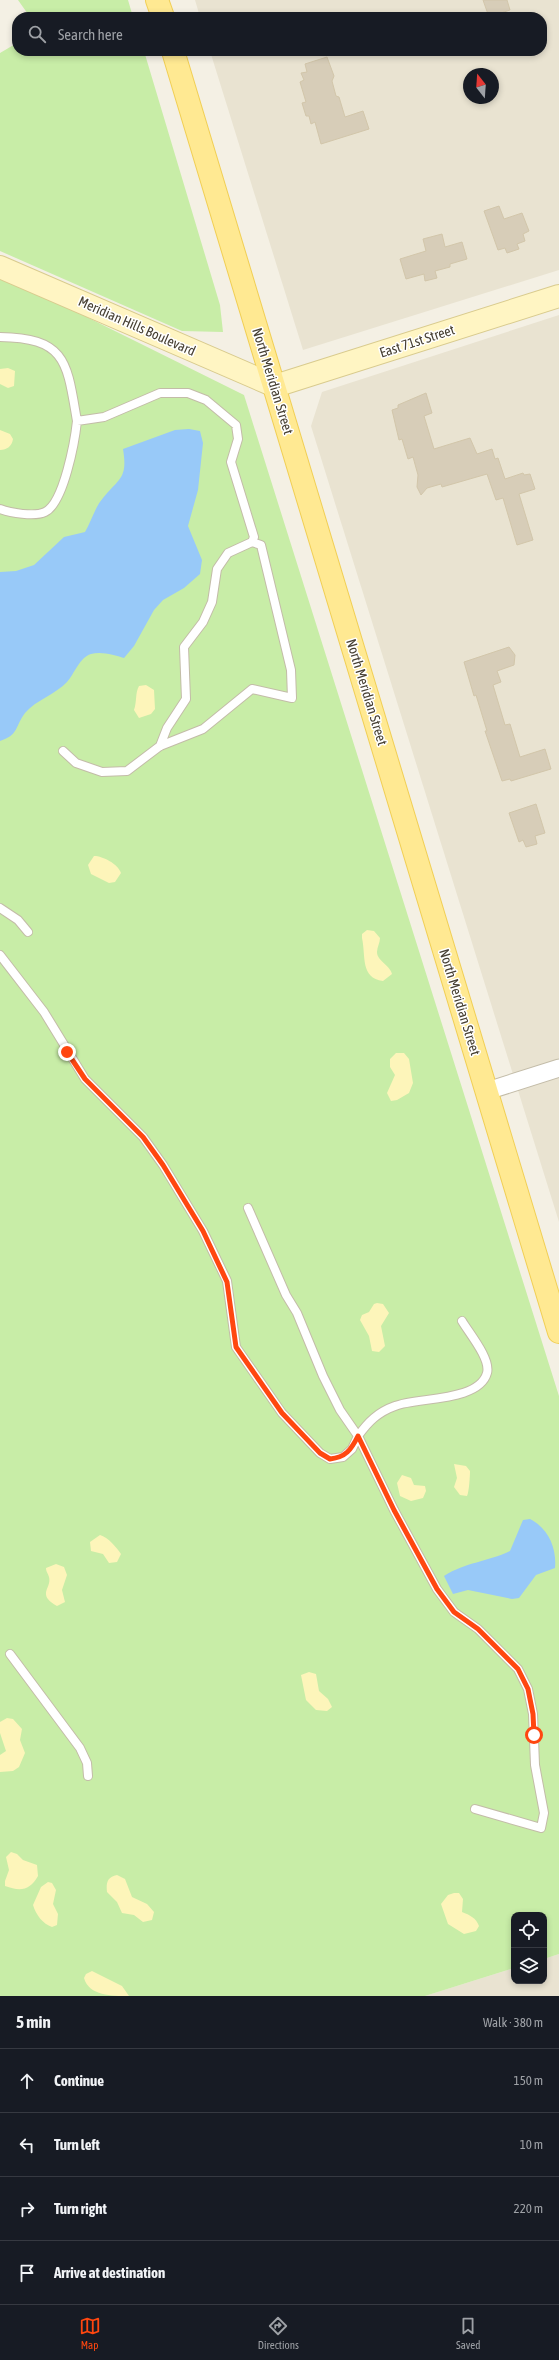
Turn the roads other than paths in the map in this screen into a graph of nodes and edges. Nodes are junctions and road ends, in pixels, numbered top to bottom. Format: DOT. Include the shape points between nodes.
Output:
graph roads {
  1 [pos="157,0"];
  2 [pos="161,12"];
  3 [pos="175,56"];
  4 [pos="0,267"];
  5 [pos="559,296"];
  6 [pos="0,337"];
  7 [pos="274,386"];
  8 [pos="77,421"];
  9 [pos="0,509"];
  10 [pos="252,542"];
  11 [pos="160,746"];
  12 [pos="63,751"];
  13 [pos="0,908"];
  14 [pos="28,932"];
  15 [pos="0,955"];
  16 [pos="559,1068"];
  17 [pos="487,1091"];
  18 [pos="248,1208"];
  19 [pos="462,1321"];
  20 [pos="559,1332"];
  21 [pos="358,1436"];
  22 [pos="10,1654"];
  23 [pos="88,1776"];
  24 [pos="475,1809"];
  1 -- 2 [label="main road"];
  3 -- 7 [label="main road, North Meridian Street"];
  4 -- 7 [label="main road, Meridian Hills Boulevard"];
  5 -- 7 [label="main road, East 71st Street"];
  6 -- 8 [label="lane" via="22,337 47,345 63,359"];
  7 -- 17 [label="main road, North Meridian Street"];
  8 -- 9 [label="lane" via="71,455 54,504 45,512 20,514"];
  8 -- 10 [label="lane" via="104,417 160,393 188,393 206,400 236,425 238,439 231,462 254,537"];
  10 -- 11 [label="lane" via="228,554 217,569 212,602 203,622 184,647 186,699 167,728"];
  10 -- 11 [label="lane" via="261,545 290,663 292,698 252,689 203,729"];
  11 -- 12 [label="lane" via="128,771 102,772 76,763"];
  13 -- 14 [label="lane" via="18,920"];
  15 -- 21 [label="lane" via="44,1012 85,1079 143,1137 163,1165 203,1231 227,1282 236,1347 282,1413 320,1453 330,1459 342,1457 352,1449"];
  16 -- 17 [label="street"];
  17 -- 20 [label="main road, North Meridian Street"];
  18 -- 21 [label="lane" via="286,1295 297,1313 322,1376"];
  19 -- 21 [label="lane" via="486,1361 487,1372 482,1380 461,1394 396,1405 368,1421"];
  21 -- 24 [label="lane" via="437,1589 454,1612 478,1629 518,1669 528,1689 533,1714 535,1765 544,1813 541,1828"];
  22 -- 23 [label="lane" via="80,1748 87,1763"];
}
